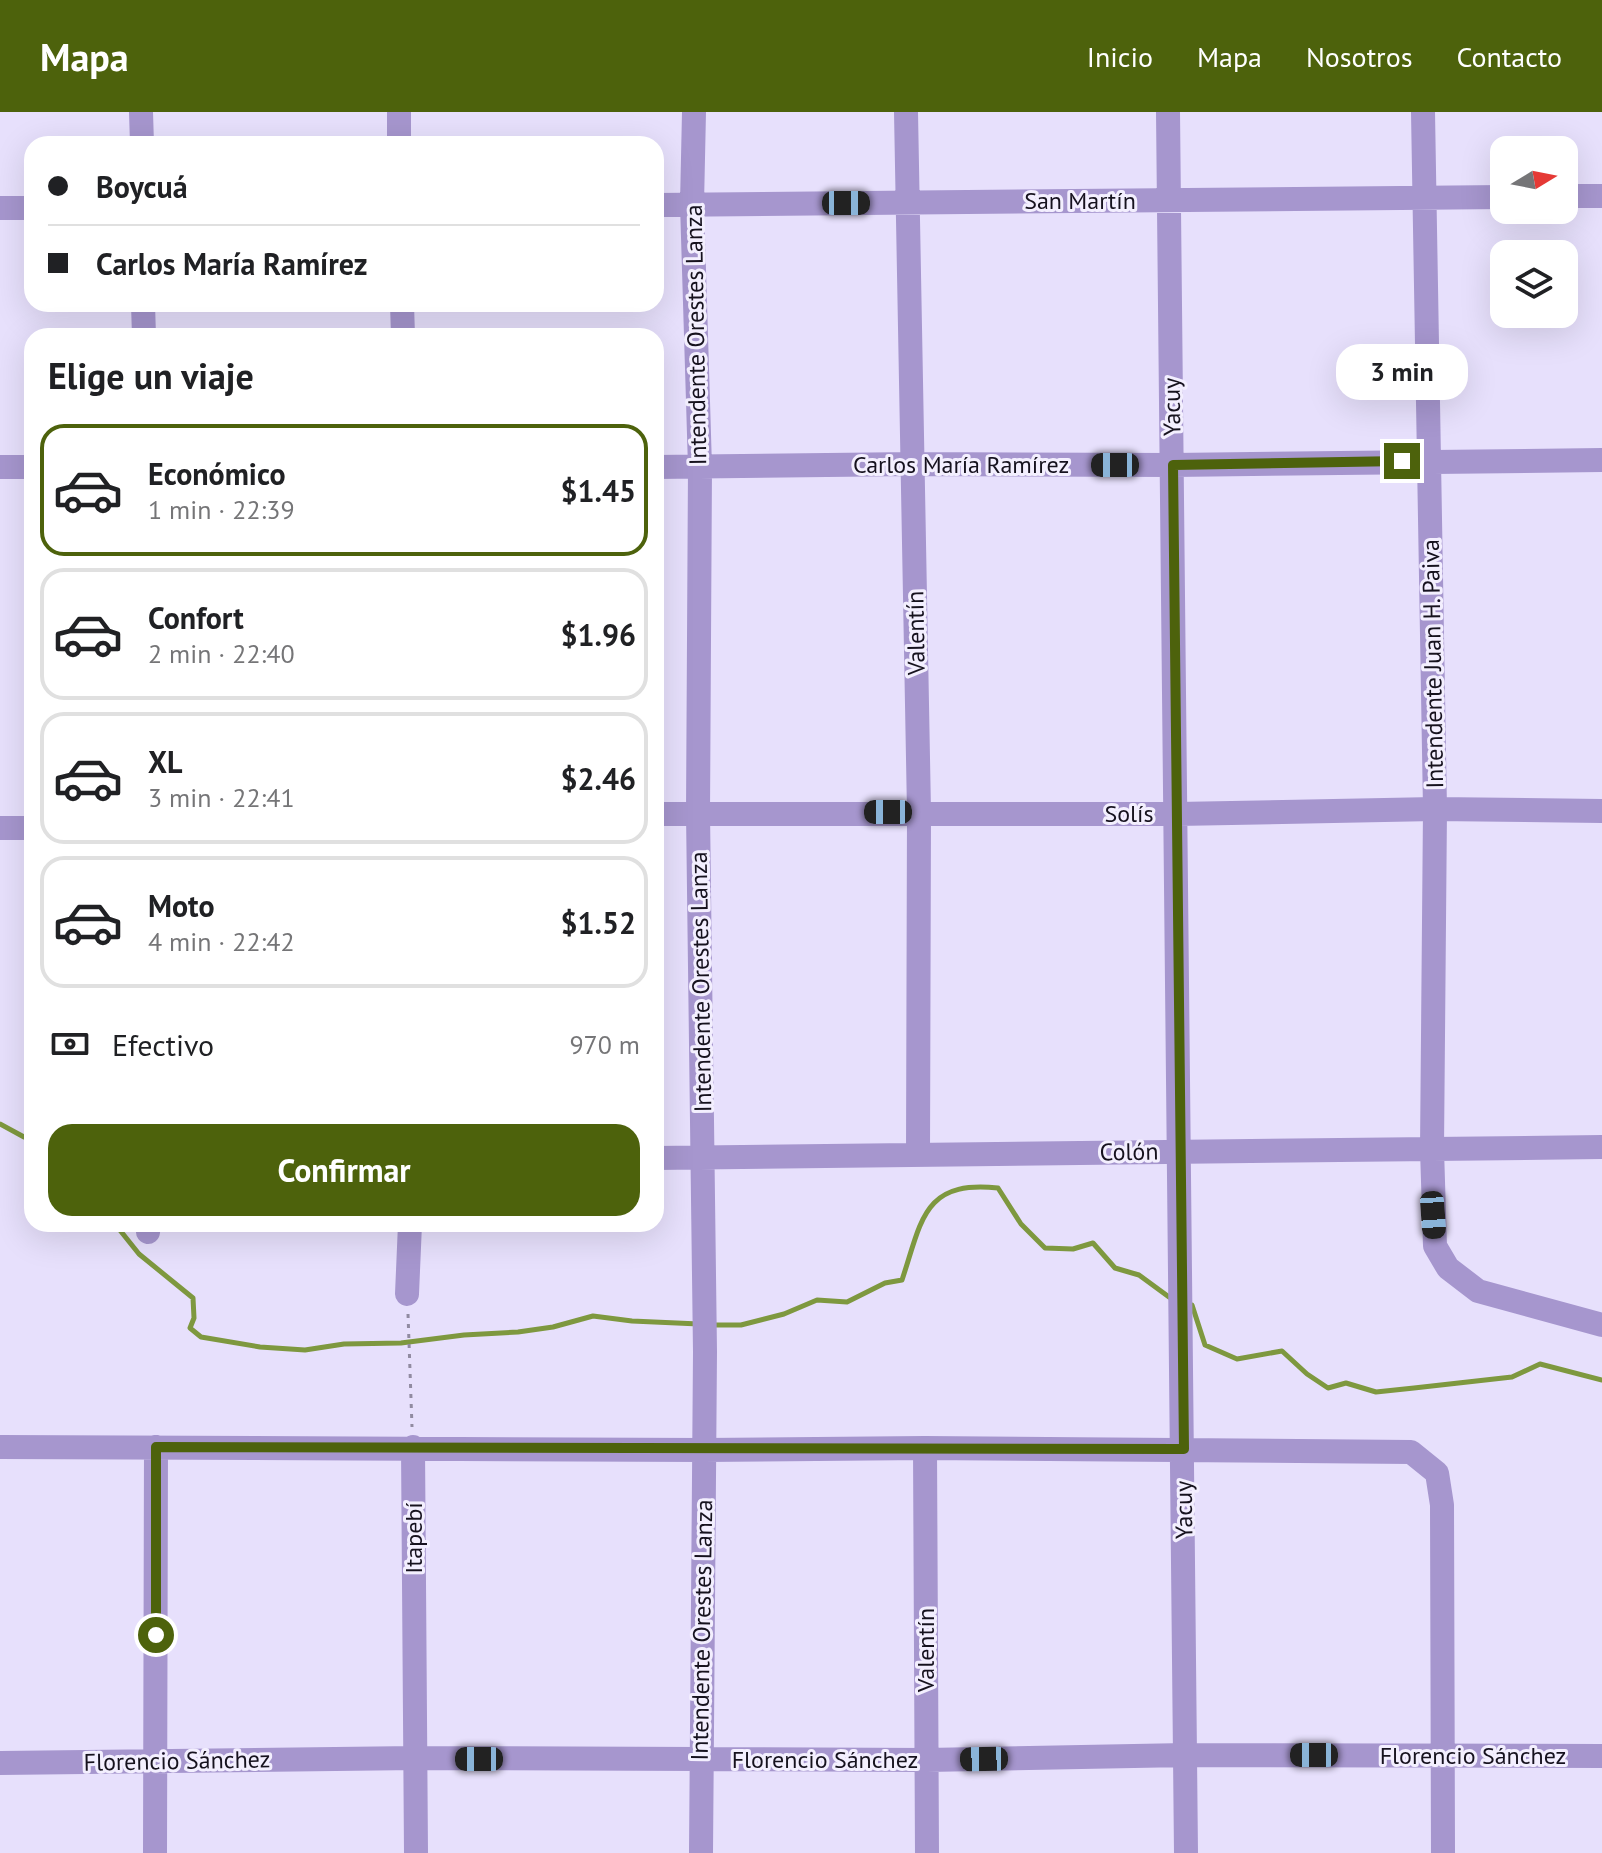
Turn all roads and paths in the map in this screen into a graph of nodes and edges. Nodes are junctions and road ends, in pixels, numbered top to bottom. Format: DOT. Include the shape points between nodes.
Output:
graph roads {
  1 [pos="141,112"];
  2 [pos="399,112"];
  3 [pos="694,112"];
  4 [pos="906,112"];
  5 [pos="1168,112"];
  6 [pos="1423,112"];
  7 [pos="142,136"];
  8 [pos="399,136"];
  9 [pos="1578,196"];
  10 [pos="1602,196"];
  11 [pos="1490,197"];
  12 [pos="1424,198"];
  13 [pos="1169,200"];
  14 [pos="907,202"];
  15 [pos="692,204"];
  16 [pos="664,205"];
  17 [pos="0,208"];
  18 [pos="24,208"];
  19 [pos="1430,460"];
  20 [pos="1602,460"];
  21 [pos="913,464"];
  22 [pos="1173,465"];
  23 [pos="0,467"];
  24 [pos="24,467"];
  25 [pos="664,467"];
  26 [pos="700,467"];
  27 [pos="1435,809"];
  28 [pos="1602,811"];
  29 [pos="919,812"];
  30 [pos="698,813"];
  31 [pos="664,814"];
  32 [pos="1177,814"];
  33 [pos="0,828"];
  34 [pos="24,828"];
  35 [pos="1602,1147"];
  36 [pos="1432,1149"];
  37 [pos="1179,1151"];
  38 [pos="918,1154"];
  39 [pos="664,1158"];
  40 [pos="703,1158"];
  41 [pos="410,1232"];
  42 [pos="407,1294"];
  43 [pos="1602,1325"];
  44 [pos="0,1447"];
  45 [pos="156,1447"];
  46 [pos="413,1447"];
  47 [pos="925,1448"];
  48 [pos="1184,1449"];
  49 [pos="704,1450"];
  50 [pos="1186,1755"];
  51 [pos="1442,1756"];
  52 [pos="1602,1756"];
  53 [pos="416,1758"];
  54 [pos="700,1760"];
  55 [pos="927,1760"];
  56 [pos="156,1761"];
  57 [pos="0,1763"];
  58 [pos="155,1853"];
  59 [pos="416,1853"];
  60 [pos="701,1853"];
  61 [pos="927,1853"];
  62 [pos="1186,1853"];
  63 [pos="1443,1853"];
  1 -- 7 [label="street"];
  2 -- 8 [label="street"];
  3 -- 15 [label="street, Intendente Orestes Lanza"];
  4 -- 14 [label="street, Valentín"];
  5 -- 13 [label="street, Yacuy"];
  6 -- 12 [label="street, Intendente Juan H. Paiva"];
  9 -- 10 [label="street"];
  11 -- 12 [label="street, San Martín"];
  12 -- 13 [label="street, San Martín"];
  12 -- 19 [label="street, Intendente Juan H. Paiva"];
  13 -- 14 [label="street, San Martín"];
  13 -- 22 [label="street, Yacuy"];
  14 -- 15 [label="street, San Martín"];
  14 -- 21 [label="street, Valentín"];
  15 -- 16 [label="street, San Martín"];
  15 -- 26 [label="street, Intendente Orestes Lanza"];
  17 -- 18 [label="street"];
  19 -- 20 [label="street, Carlos María Ramírez"];
  19 -- 22 [label="street, Carlos María Ramírez"];
  19 -- 27 [label="street, Intendente Juan H. Paiva"];
  21 -- 22 [label="street, Carlos María Ramírez"];
  21 -- 26 [label="street, Carlos María Ramírez"];
  21 -- 29 [label="street, Valentín"];
  22 -- 32 [label="street, Yacuy"];
  23 -- 24 [label="street"];
  25 -- 26 [label="street, Carlos María Ramírez"];
  26 -- 30 [label="street, Intendente Orestes Lanza"];
  27 -- 28 [label="street, Solís"];
  27 -- 32 [label="street, Solís"];
  27 -- 36 [label="street, Intendente Juan H. Paiva"];
  29 -- 30 [label="street, Solís"];
  29 -- 32 [label="street, Solís"];
  29 -- 38 [label="street, Valentín"];
  30 -- 31 [label="street, Solís"];
  30 -- 40 [label="street, Intendente Orestes Lanza"];
  32 -- 37 [label="street, Yacuy"];
  33 -- 34 [label="street"];
  35 -- 36 [label="street, Colón"];
  36 -- 37 [label="street, Colón"];
  36 -- 43 [label="street, Intendente Juan H. Paiva" via="1435,1246 1448,1268 1478,1291"];
  37 -- 38 [label="street, Colón"];
  37 -- 48 [label="street, Yacuy"];
  38 -- 40 [label="street, Colón"];
  39 -- 40 [label="street, Colón"];
  40 -- 49 [label="street, Intendente Orestes Lanza"];
  41 -- 42 [label="street"];
  42 -- 46 [label="path"];
  44 -- 45 [label="street"];
  45 -- 46 [label="street"];
  45 -- 56 [label="street"];
  46 -- 49 [label="street"];
  46 -- 53 [label="street, Itapebí"];
  47 -- 48 [label="street"];
  47 -- 49 [label="street"];
  47 -- 55 [label="street, Valentín"];
  48 -- 50 [label="street, Yacuy"];
  48 -- 51 [label="street" via="1411,1452 1437,1473 1442,1505"];
  49 -- 54 [label="street, Intendente Orestes Lanza"];
  50 -- 51 [label="street, Florencio Sánchez"];
  50 -- 55 [label="street, Florencio Sánchez"];
  50 -- 62 [label="street, Yacuy"];
  51 -- 52 [label="street, Florencio Sánchez"];
  51 -- 63 [label="street"];
  53 -- 54 [label="street, Florencio Sánchez"];
  53 -- 56 [label="street, Florencio Sánchez"];
  53 -- 59 [label="street, Itapebí"];
  54 -- 55 [label="street, Florencio Sánchez"];
  54 -- 60 [label="street, Intendente Orestes Lanza"];
  55 -- 61 [label="street, Valentín"];
  56 -- 57 [label="street, Florencio Sánchez"];
  56 -- 58 [label="street"];
}
